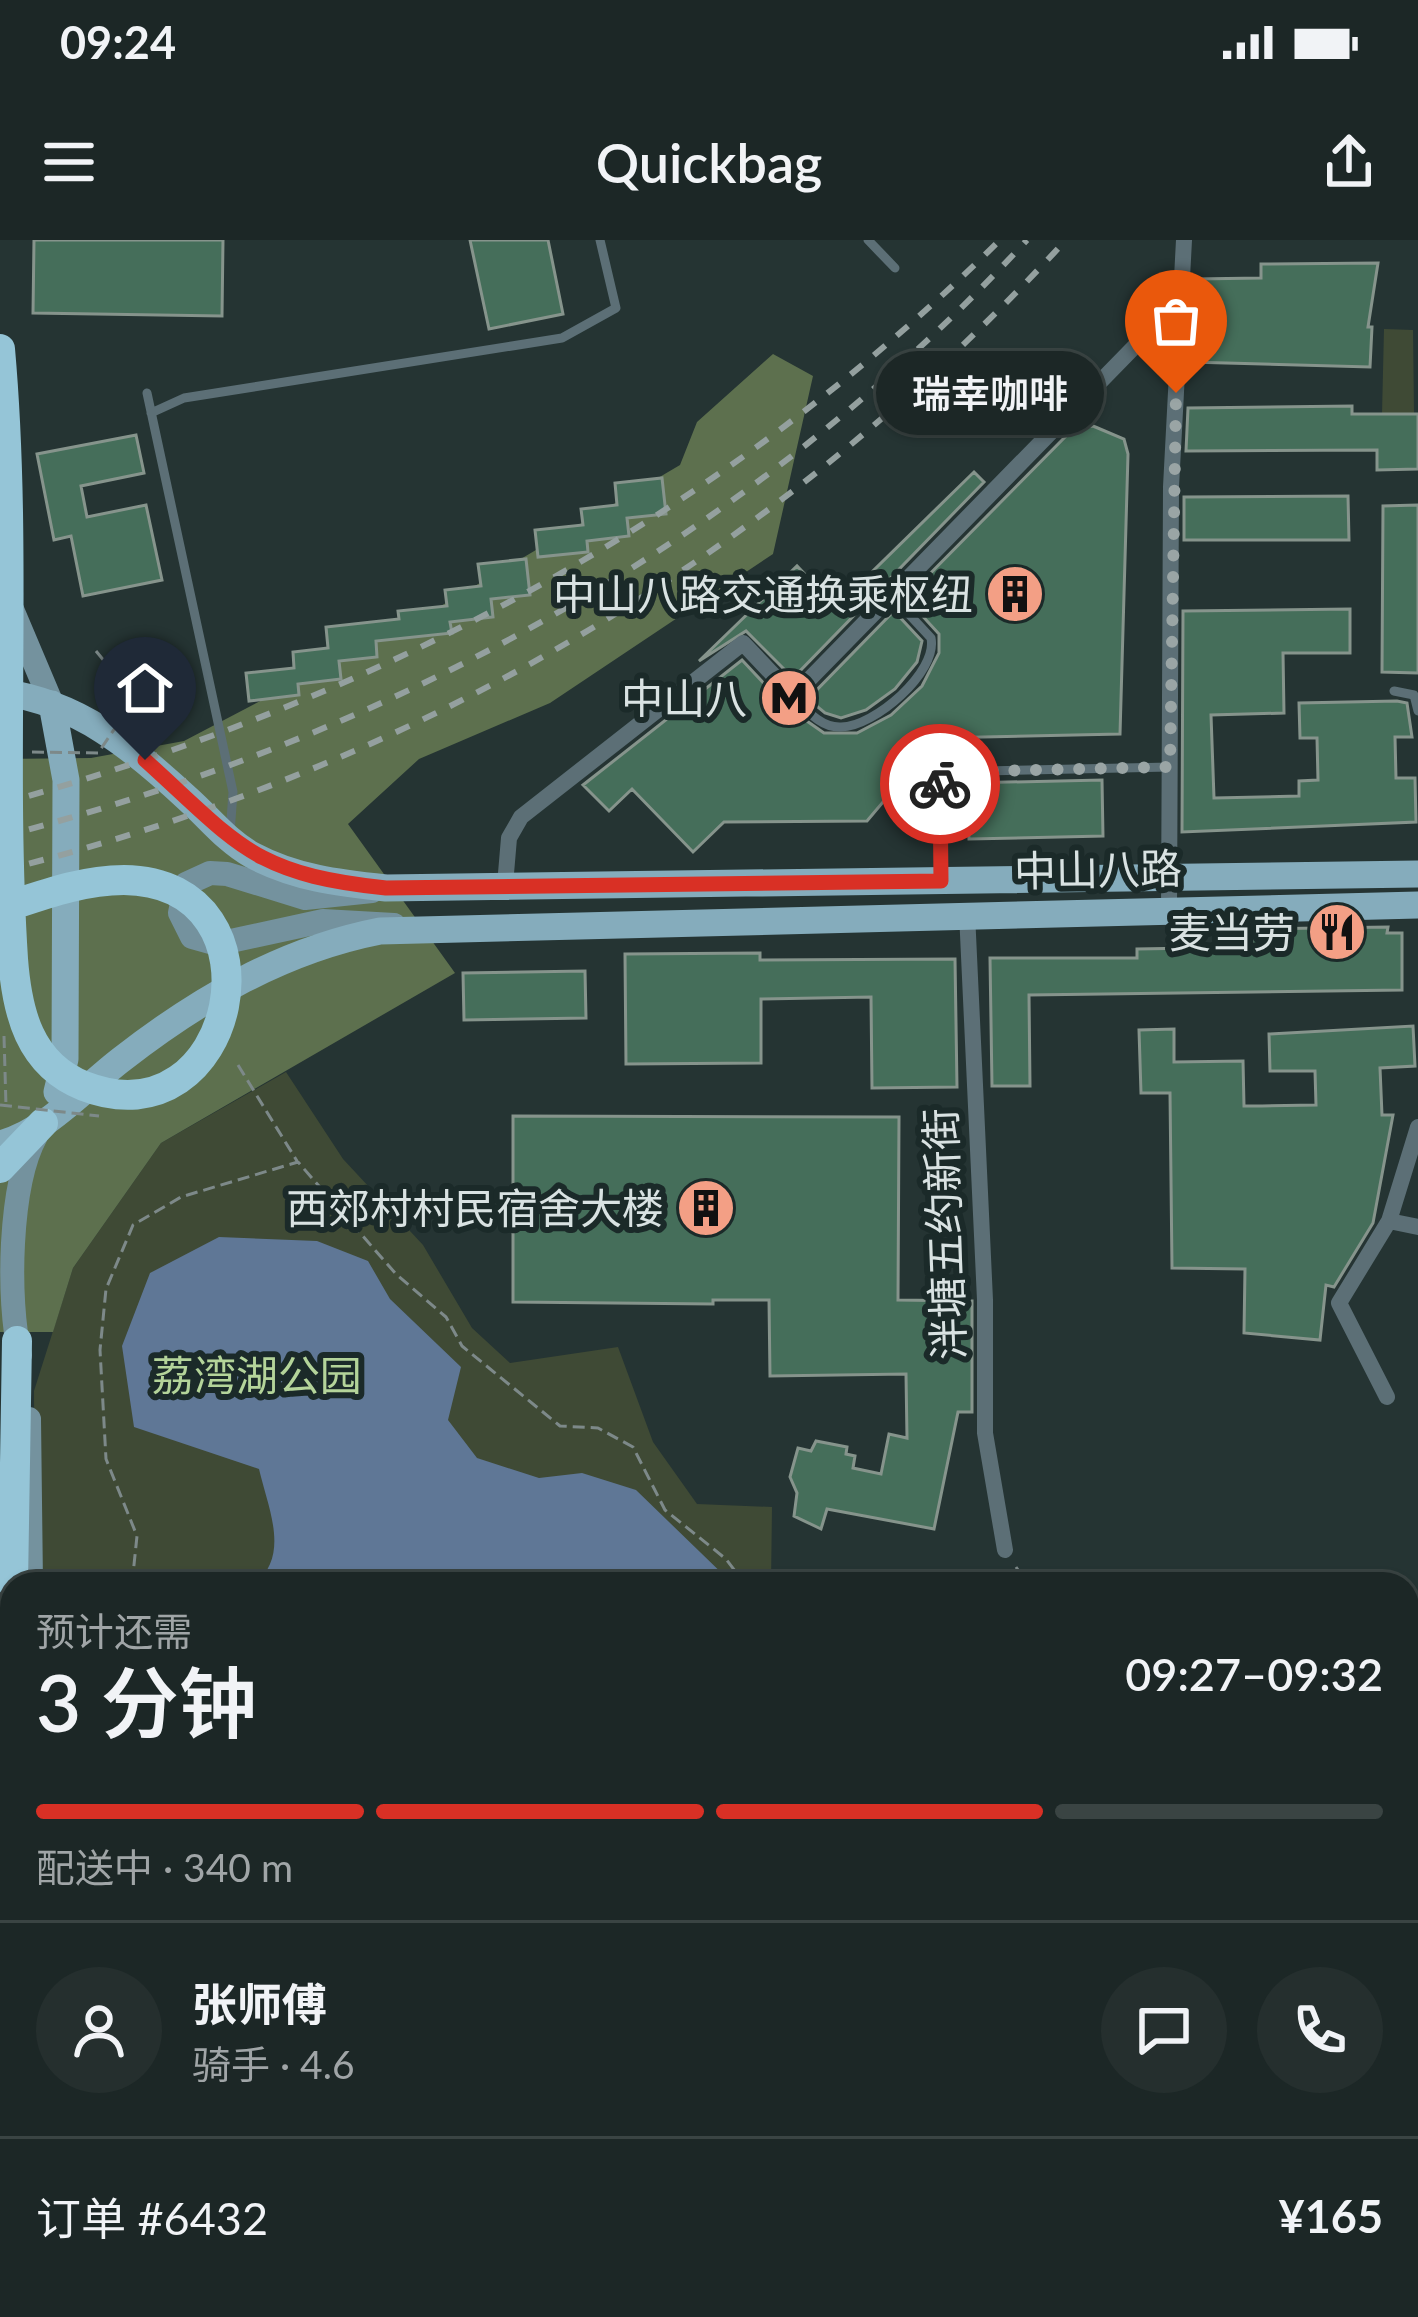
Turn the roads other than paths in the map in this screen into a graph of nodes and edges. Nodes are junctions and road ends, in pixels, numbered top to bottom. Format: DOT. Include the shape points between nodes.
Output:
graph roads {
  1 [pos="600,240"];
  2 [pos="868,240"];
  3 [pos="1184,240"];
  4 [pos="895,268"];
  5 [pos="1181,299"];
  6 [pos="0,349"];
  7 [pos="147,393"];
  8 [pos="151,413"];
  9 [pos="0,562"];
  10 [pos="892,596"];
  11 [pos="6,686"];
  12 [pos="1394,692"];
  13 [pos="793,696"];
  14 [pos="52,704"];
  15 [pos="1418,711"];
  16 [pos="1170,767"];
  17 [pos="230,839"];
  18 [pos="1418,874"];
  19 [pos="1169,879"];
  20 [pos="941,881"];
  21 [pos="505,885"];
  22 [pos="386,888"];
  23 [pos="1418,905"];
  24 [pos="0,910"];
  25 [pos="1169,910"];
  26 [pos="968,913"];
  27 [pos="412,926"];
  28 [pos="43,1123"];
  29 [pos="1418,1127"];
  30 [pos="0,1144"];
  31 [pos="0,1168"];
  32 [pos="8,1221"];
  33 [pos="1389,1221"];
  34 [pos="1418,1228"];
  35 [pos="16,1341"];
  36 [pos="1387,1397"];
  37 [pos="1005,1550"];
  38 [pos="13,1572"];
  39 [pos="31,1572"];
  1 -- 8 [label="lane" via="616,308 562,338 184,398"];
  2 -- 4 [label="lane"];
  3 -- 5 [label="street"];
  5 -- 10 [label="street"];
  5 -- 16 [label="street"];
  6 -- 24 [label="highway, bridge" via="9,542 8,782 10,890 10,909 10,927 24,1026 67,1078 124,1093 179,1077 215,1039 227,1002 226,959 208,922 165,887 123,880 73,886 34,898 17,904"];
  7 -- 8 [label="lane"];
  8 -- 17 [label="lane" via="233,792"];
  9 -- 14 [label="main road"];
  10 -- 13 [label="street"];
  10 -- 13 [label="lane" via="932,638 929,663 874,716 842,728 818,721"];
  11 -- 14 [label="main road, 中山八路"];
  12 -- 15 [label="lane" via="1414,695"];
  13 -- 21 [label="street" via="743,643 520,817 509,838"];
  14 -- 17 [label="main road, 中山八路" via="114,736"];
  14 -- 28 [label="main road" via="66,780 66,1038"];
  16 -- 19 [label="street"];
  16 -- 20 [label="lane" via="940,772"];
  17 -- 22 [label="main road, 中山八路" via="291,872"];
  18 -- 19 [label="main road, 中山八路"];
  19 -- 20 [label="main road, 中山八路"];
  19 -- 25 [label="street"];
  20 -- 21 [label="main road, 中山八路"];
  21 -- 22 [label="main road, 中山八路"];
  22 -- 27 [label="main road" via="305,898 210,873 186,884 180,914 195,940 211,944 323,921"];
  23 -- 25 [label="main road, 中山八路"];
  25 -- 26 [label="main road, 中山八路"];
  26 -- 27 [label="main road, 中山八路"];
  26 -- 37 [label="street, 泮塘五约新街" via="985,1433"];
  27 -- 28 [label="main road, 中山八路" via="337,941 250,975 159,1030"];
  28 -- 30 [label="main road, 中山八路"];
  28 -- 31 [label="highway"];
  28 -- 32 [label="main road"];
  29 -- 33 [label="street"];
  32 -- 35 [label="main road"];
  33 -- 34 [label="street"];
  33 -- 36 [label="street" via="1339,1303"];
  35 -- 38 [label="highway"];
  35 -- 39 [label="main road" via="29,1420"];
}
